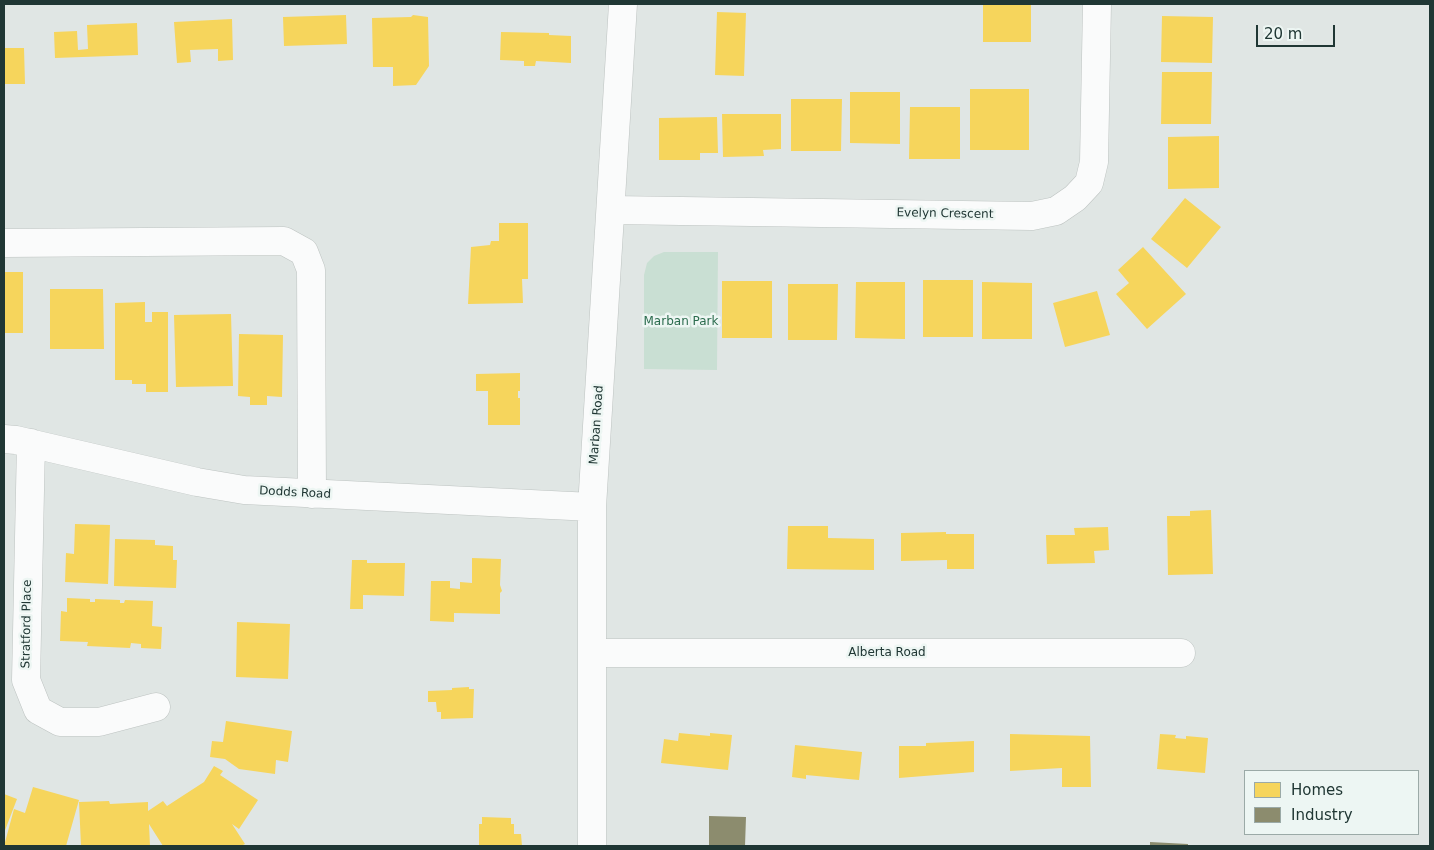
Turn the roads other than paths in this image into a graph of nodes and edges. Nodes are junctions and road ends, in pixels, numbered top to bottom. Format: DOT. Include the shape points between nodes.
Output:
graph roads {
  1 [pos="624,4"];
  2 [pos="1097,4"];
  3 [pos="610,210"];
  4 [pos="4,243"];
  5 [pos="4,439"];
  6 [pos="31,443"];
  7 [pos="312,494"];
  8 [pos="592,507"];
  9 [pos="593,652"];
  10 [pos="1181,653"];
  11 [pos="156,707"];
  12 [pos="592,846"];
  1 -- 3 [label="street, Marban Road"];
  2 -- 3 [label="street, Evelyn Crescent" via="1094,162 1089,183 1056,211 1032,216"];
  3 -- 8 [label="street, Marban Road"];
  4 -- 7 [label="street" via="284,241 304,252 310,270"];
  5 -- 6 [label="street, Dodds Road"];
  6 -- 7 [label="street, Dodds Road" via="197,482 244,490"];
  6 -- 11 [label="street, Stratford Place" via="26,680 38,710 60,722 99,722"];
  7 -- 8 [label="street, Dodds Road"];
  8 -- 9 [label="street, Marban Road"];
  9 -- 10 [label="street, Alberta Road"];
  9 -- 12 [label="street, Marban Road"];
}
